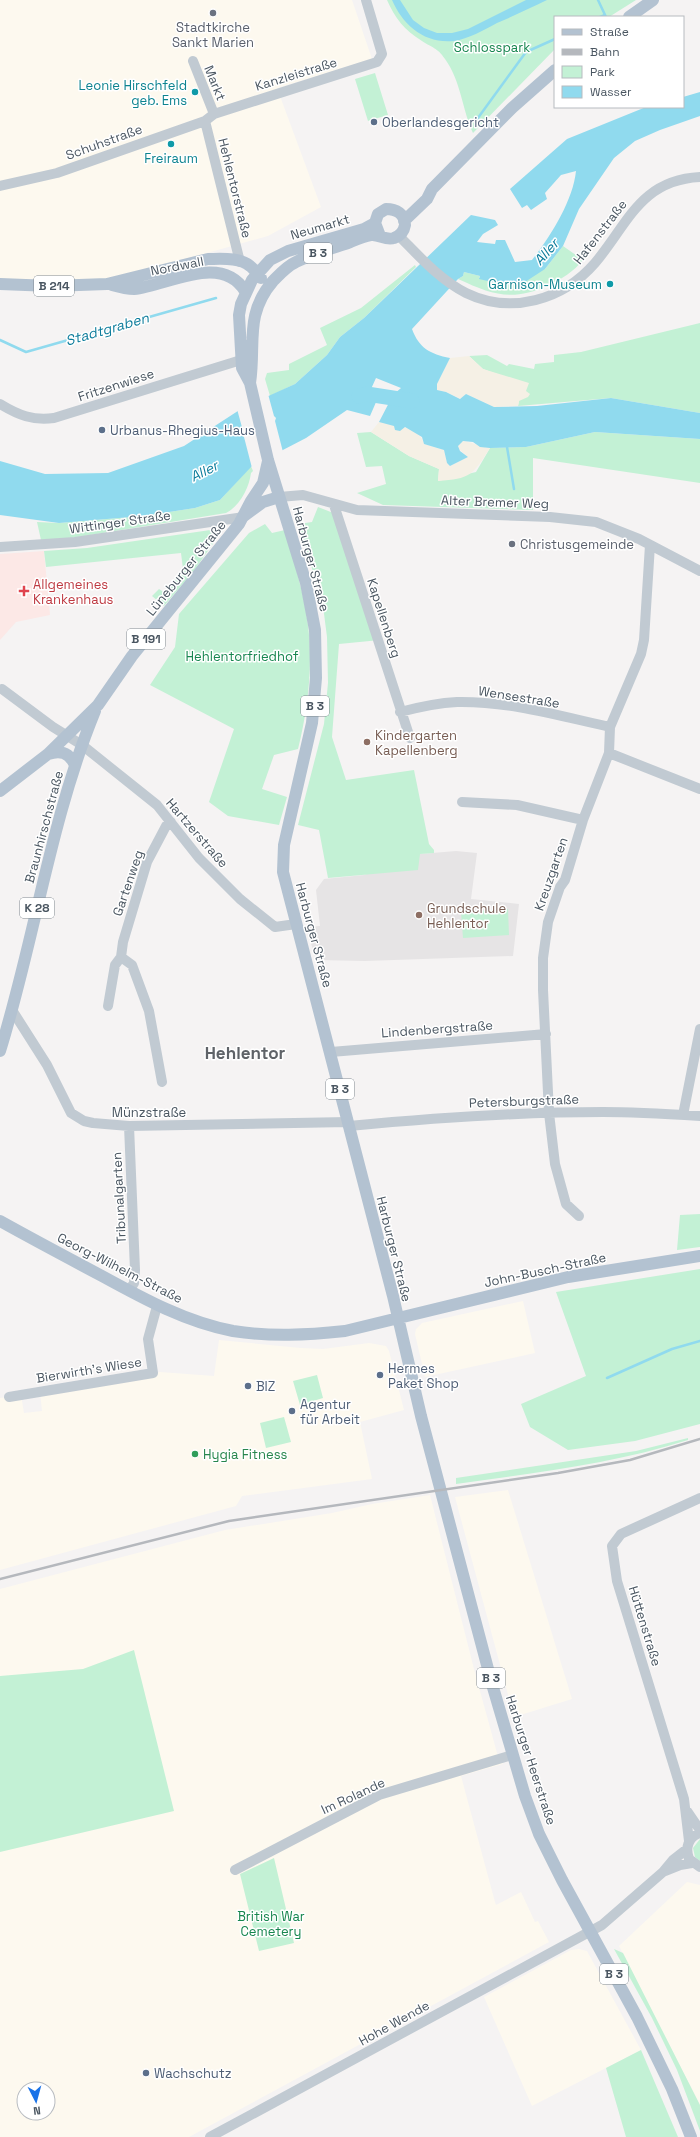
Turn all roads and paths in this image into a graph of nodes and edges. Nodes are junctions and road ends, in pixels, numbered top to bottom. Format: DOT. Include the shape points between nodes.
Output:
graph roads {
  1 [pos="366,0"];
  2 [pos="653,0"];
  3 [pos="630,16"];
  4 [pos="193,61"];
  5 [pos="554,71"];
  6 [pos="214,114"];
  7 [pos="205,121"];
  8 [pos="700,177"];
  9 [pos="0,186"];
  10 [pos="432,189"];
  11 [pos="396,210"];
  12 [pos="404,221"];
  13 [pos="375,223"];
  14 [pos="380,236"];
  15 [pos="399,236"];
  16 [pos="240,262"];
  17 [pos="183,266"];
  18 [pos="256,274"];
  19 [pos="0,284"];
  20 [pos="107,284"];
  21 [pos="271,284"];
  22 [pos="245,291"];
  23 [pos="241,360"];
  24 [pos="250,387"];
  25 [pos="0,404"];
  26 [pos="268,460"];
  27 [pos="279,497"];
  28 [pos="334,505"];
  29 [pos="244,517"];
  30 [pos="650,545"];
  31 [pos="0,547"];
  32 [pos="700,571"];
  33 [pos="2,689"];
  34 [pos="98,705"];
  35 [pos="400,712"];
  36 [pos="610,727"];
  37 [pos="68,736"];
  38 [pos="410,738"];
  39 [pos="82,745"];
  40 [pos="609,753"];
  41 [pos="48,754"];
  42 [pos="75,765"];
  43 [pos="700,789"];
  44 [pos="0,791"];
  45 [pos="462,802"];
  46 [pos="583,820"];
  47 [pos="171,822"];
  48 [pos="296,924"];
  49 [pos="121,957"];
  50 [pos="108,1006"];
  51 [pos="12,1010"];
  52 [pos="700,1029"];
  53 [pos="546,1034"];
  54 [pos="0,1051"];
  55 [pos="331,1052"];
  56 [pos="162,1082"];
  57 [pos="549,1113"];
  58 [pos="683,1115"];
  59 [pos="700,1116"];
  60 [pos="349,1124"];
  61 [pos="129,1126"];
  62 [pos="579,1216"];
  63 [pos="0,1222"];
  64 [pos="700,1256"];
  65 [pos="129,1291"];
  66 [pos="157,1306"];
  67 [pos="397,1318"];
  68 [pos="9,1397"];
  69 [pos="439,1483"];
  70 [pos="700,1498"];
  71 [pos="512,1755"];
  72 [pos="686,1810"];
  73 [pos="700,1830"];
  74 [pos="700,1833"];
  75 [pos="688,1845"];
  76 [pos="696,1865"];
  77 [pos="235,1870"];
  78 [pos="663,1872"];
  79 [pos="591,1931"];
  80 [pos="210,2137"];
  81 [pos="691,2137"];
  1 -- 6 [label="street, Kanzleistraße" via="382,54 377,62"];
  2 -- 3 [label="main road"];
  4 -- 6 [label="street, Markt"];
  5 -- 10 [label="main road" via="512,108"];
  6 -- 7 [label="street, Schuhstraße"];
  7 -- 9 [label="street, Schuhstraße" via="57,173"];
  7 -- 16 [label="street, Hehlentorstraße"];
  8 -- 15 [label="street, Hafenstraße" via="666,183 650,193 585,273 573,284 550,296 524,303 497,302 466,293 422,260"];
  10 -- 11 [label="main road"];
  10 -- 12 [label="main road" via="427,199"];
  11 -- 12 [label="main road"];
  11 -- 13 [label="main road" via="382,211"];
  12 -- 15 [label="main road" via="404,229"];
  13 -- 14 [label="main road"];
  13 -- 18 [label="main road, Neumarkt / B 3" via="364,229 288,250 270,260"];
  14 -- 15 [label="main road" via="390,239"];
  14 -- 21 [label="main road, B 3" via="371,235 306,257 280,273"];
  16 -- 17 [label="main road, Nordwall / B 214" via="208,259"];
  16 -- 18 [label="main road, Nordwall / B 214" via="250,266"];
  17 -- 18 [label="main road, Nordwall / B 214" via="218,266"];
  17 -- 20 [label="main road, Nordwall / B 214"];
  18 -- 21 [label="main road, B 214"];
  18 -- 22 [label="main road, Neumarkt / B 3"];
  19 -- 20 [label="main road, Nordwall / B 214"];
  20 -- 22 [label="main road, Nordwall / B 214" via="133,289 209,273 234,278"];
  21 -- 24 [label="main road, B 3" via="261,299 251,330"];
  22 -- 23 [label="main road, Neumarkt / B 3" via="238,327"];
  23 -- 24 [label="main road, Neumarkt / B 3"];
  23 -- 25 [label="street, Fritzenwiese" via="54,418 27,418"];
  24 -- 26 [label="main road, Harburger Straße / B 3"];
  26 -- 27 [label="main road, Harburger Straße / B 3"];
  26 -- 29 [label="main road, Lüneburger Straße / B 191" via="263,483"];
  27 -- 28 [label="street, Alter Bremer Weg" via="303,495"];
  27 -- 29 [label="main road, Lüneburger Straße / B 191" via="263,502"];
  27 -- 48 [label="main road, Harburger Straße / B 3" via="311,606 317,654 312,723 283,854 283,872"];
  28 -- 30 [label="street, Alter Bremer Weg" via="357,510 570,518 596,522 617,529"];
  28 -- 35 [label="street, Kapellenberg"];
  29 -- 31 [label="street, Wittinger Straße" via="75,542"];
  29 -- 34 [label="main road, Lüneburger Straße / B 191" via="212,560 132,656"];
  30 -- 32 [label="street, Alter Bremer Weg"];
  30 -- 36 [label="street, Kreuzgarten" via="641,654"];
  33 -- 37 [label="street, Hartzerstraße"];
  34 -- 37 [label="main road, Lüneburger Straße / B 191"];
  34 -- 39 [label="main road, Braunhirschstraße"];
  35 -- 36 [label="street, Wensestraße" via="456,702 490,703"];
  35 -- 38 [label="street, Kapellenberg"];
  36 -- 40 [label="street, Kreuzgarten"];
  37 -- 39 [label="street, Hartzerstraße"];
  37 -- 41 [label="main road, Lüneburger Straße / B 191"];
  39 -- 42 [label="main road, Braunhirschstraße"];
  39 -- 47 [label="street, Hartzerstraße" via="157,806"];
  40 -- 43 [label="street"];
  40 -- 46 [label="street, Kreuzgarten"];
  41 -- 42 [label="main road" via="63,752"];
  41 -- 44 [label="main road, Lüneburger Straße / B 191"];
  42 -- 51 [label="main road, Braunhirschstraße / K 28"];
  45 -- 46 [label="street" via="517,805"];
  46 -- 53 [label="street, Kreuzgarten" via="565,880 560,887 548,922 543,958"];
  47 -- 48 [label="street, Hartzerstraße" via="199,858 262,918 275,927"];
  47 -- 49 [label="street, Gartenweg" via="166,826 147,862 123,942"];
  48 -- 55 [label="main road, Harburger Straße / B 3"];
  49 -- 50 [label="street, Gartenweg" via="114,965"];
  49 -- 56 [label="street" via="132,965 150,1011"];
  51 -- 54 [label="main road, Braunhirschstraße / K 28"];
  51 -- 61 [label="street, Münzstraße" via="47,1064 71,1113 93,1123"];
  52 -- 58 [label="street"];
  53 -- 55 [label="street, Lindenbergstraße"];
  53 -- 57 [label="street, Kreuzgarten"];
  55 -- 60 [label="main road, Harburger Straße / B 3"];
  57 -- 58 [label="street, Petersburgstraße"];
  57 -- 60 [label="street, Petersburgstraße"];
  57 -- 62 [label="street, Kreuzgarten" via="555,1164 566,1204"];
  58 -- 59 [label="street, Petersburgstraße"];
  60 -- 61 [label="street, Münzstraße"];
  60 -- 67 [label="main road, Harburger Straße / B 3"];
  61 -- 65 [label="street, Tribunalgarten" via="135,1270 134,1283"];
  63 -- 65 [label="main road, Georg-Wilhelm-Straße"];
  64 -- 67 [label="main road, John-Busch-Straße" via="568,1277"];
  65 -- 66 [label="main road, Georg-Wilhelm-Straße"];
  66 -- 67 [label="main road, Georg-Wilhelm-Straße" via="207,1324 264,1335 308,1335 345,1331"];
  66 -- 68 [label="street, Bierwirth's Wiese" via="148,1339 153,1373"];
  67 -- 69 [label="main road, Harburger Straße / B 3"];
  69 -- 71 [label="main road, Harburger Heerstraße / B 3"];
  70 -- 72 [label="street, Hüttenstraße" via="626,1531 615,1539 612,1546 617,1581"];
  71 -- 77 [label="street, Im Rolande" via="379,1795"];
  71 -- 79 [label="main road, Harburger Heerstraße / B 3" via="539,1834"];
  72 -- 73 [label="street"];
  72 -- 75 [label="street"];
  74 -- 75 [label="street"];
  75 -- 76 [label="street" via="687,1854"];
  75 -- 78 [label="street"];
  76 -- 78 [label="street" via="680,1865"];
  78 -- 79 [label="street, Hohe Wende" via="608,1921"];
  79 -- 80 [label="street, Hohe Wende"];
  79 -- 81 [label="main road, Harburger Heerstraße / B 3" via="672,2089"];
}
